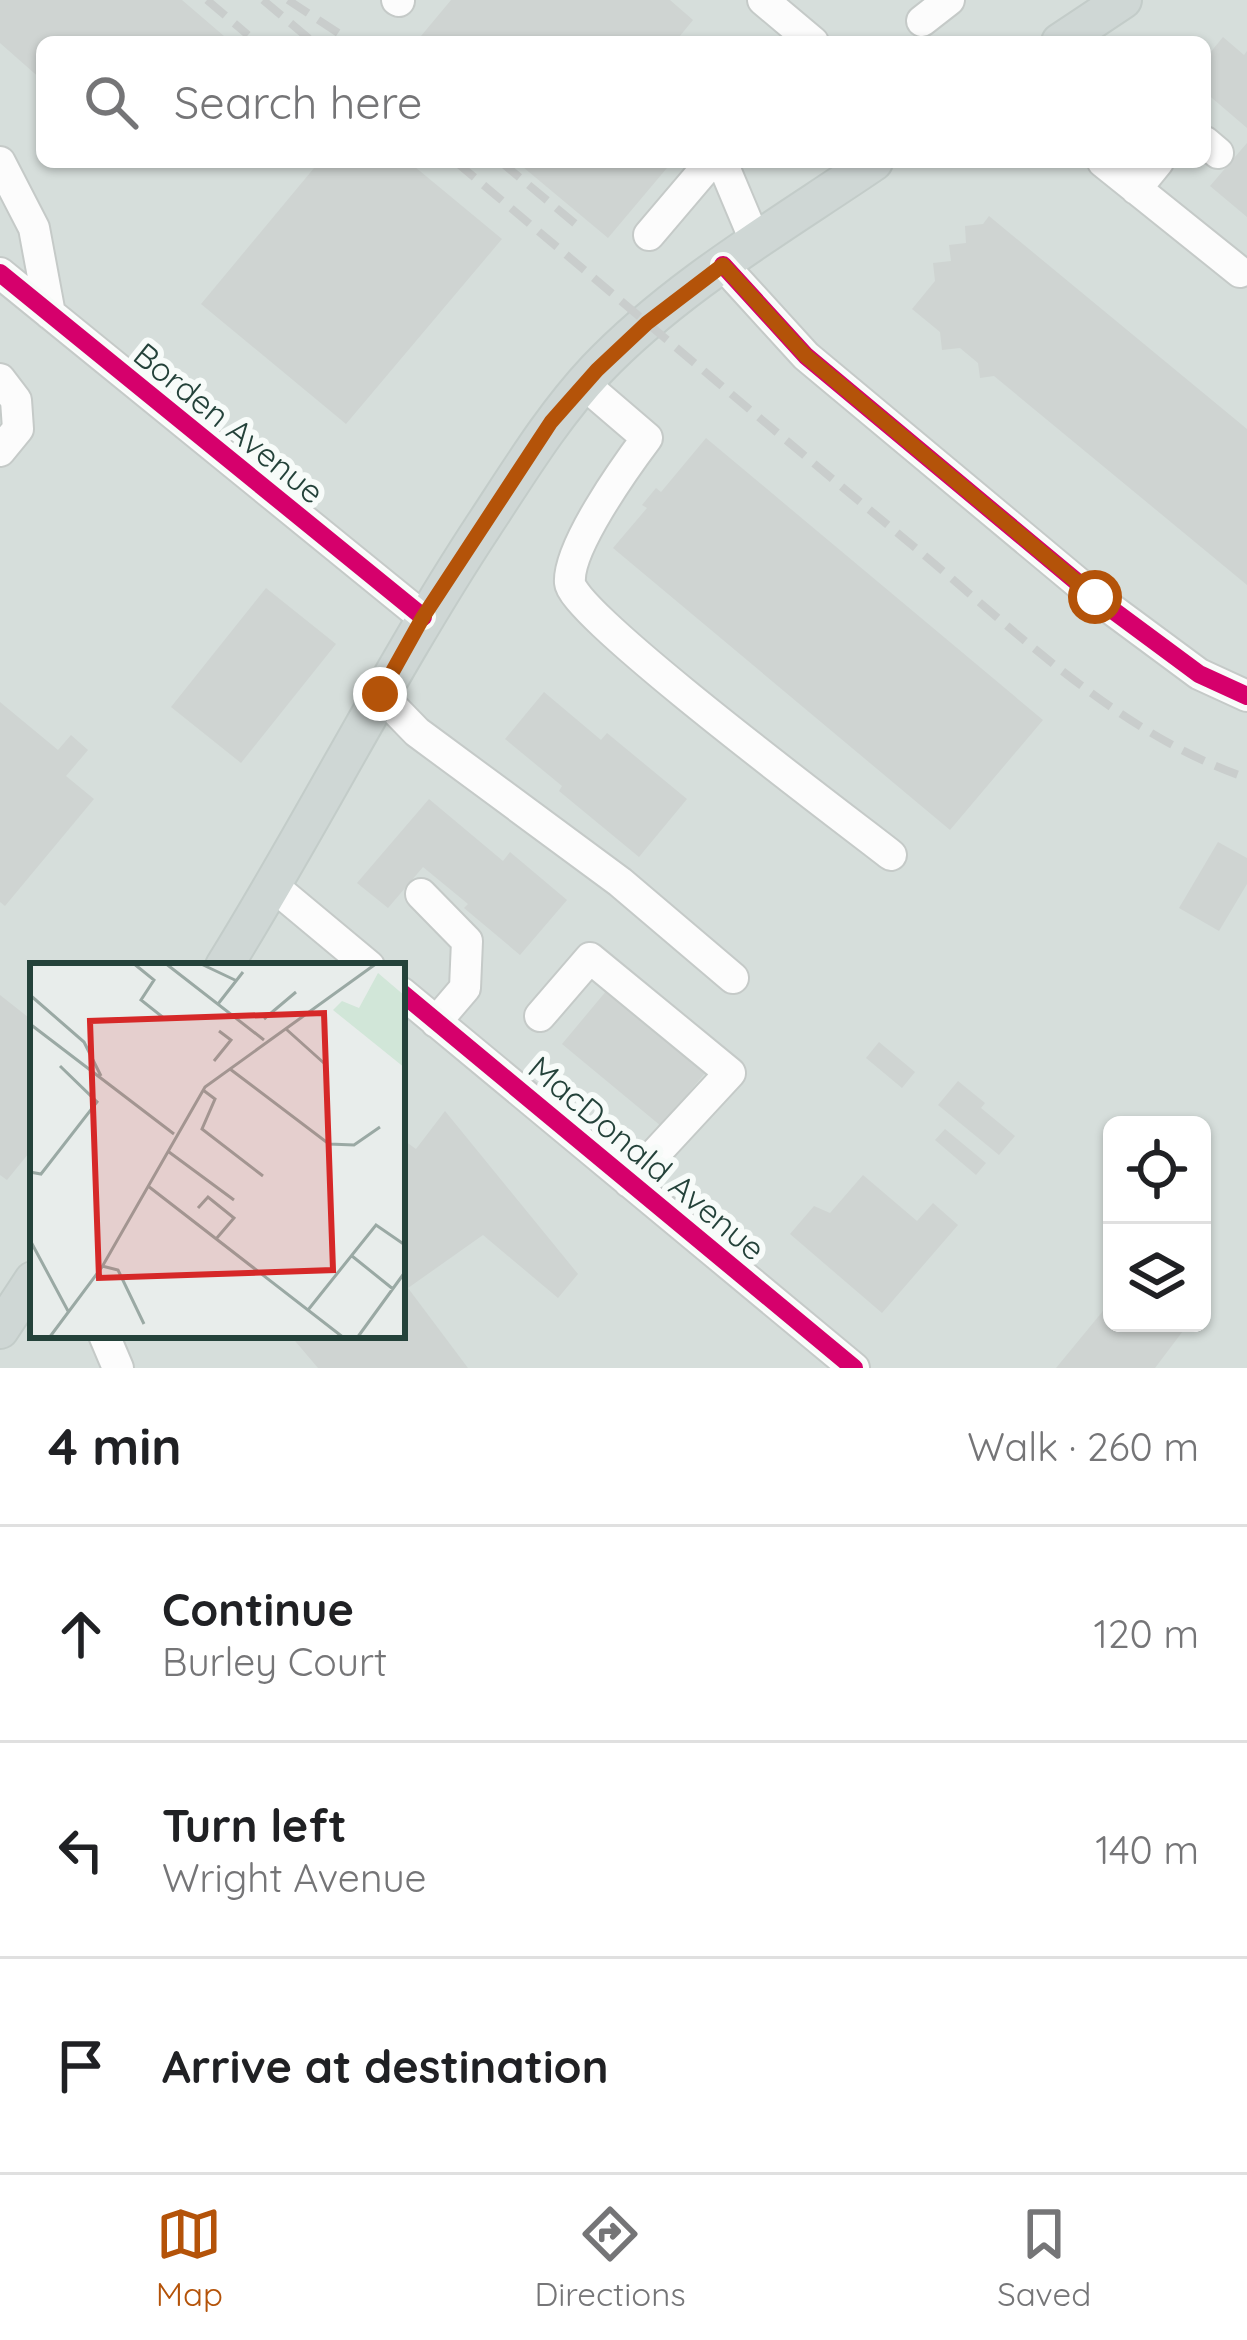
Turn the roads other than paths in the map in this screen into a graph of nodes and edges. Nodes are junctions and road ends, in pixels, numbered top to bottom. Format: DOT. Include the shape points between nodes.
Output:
graph roads {
  1 [pos="763,0"];
  2 [pos="949,0"];
  3 [pos="1123,0"];
  4 [pos="922,21"];
  5 [pos="806,36"];
  6 [pos="1069,36"];
  7 [pos="0,162"];
  8 [pos="706,168"];
  9 [pos="725,168"];
  10 [pos="865,168"];
  11 [pos="1110,168"];
  12 [pos="1154,168"];
  13 [pos="1136,189"];
  14 [pos="649,236"];
  15 [pos="756,243"];
  16 [pos="723,265"];
  17 [pos="0,272"];
  18 [pos="1240,272"];
  19 [pos="50,314"];
  20 [pos="0,379"];
  21 [pos="584,384"];
  22 [pos="0,451"];
  23 [pos="423,617"];
  24 [pos="380,694"];
  25 [pos="1247,696"];
  26 [pos="891,855"];
  27 [pos="273,886"];
  28 [pos="421,894"];
  29 [pos="226,963"];
  30 [pos="365,963"];
  31 [pos="733,978"];
  32 [pos="405,996"];
  33 [pos="540,1016"];
  34 [pos="436,1022"];
  35 [pos="629,1183"];
  36 [pos="105,1338"];
  37 [pos="118,1368"];
  38 [pos="854,1368"];
  1 -- 5 [label="street"];
  2 -- 4 [label="street"];
  3 -- 6 [label="main road"];
  7 -- 19 [label="street" via="34,228"];
  8 -- 14 [label="street"];
  9 -- 15 [label="street"];
  10 -- 15 [label="main road"];
  11 -- 13 [label="street"];
  12 -- 13 [label="street"];
  13 -- 18 [label="street"];
  15 -- 16 [label="main road"];
  16 -- 21 [label="main road"];
  16 -- 25 [label="street" via="806,356 1095,597 1199,674"];
  17 -- 19 [label="street, Borden Avenue"];
  19 -- 23 [label="street, Borden Avenue"];
  20 -- 22 [label="street" via="16,400 17,429"];
  21 -- 23 [label="main road"];
  21 -- 26 [label="street" via="647,438 574,559 574,596"];
  23 -- 24 [label="main road"];
  24 -- 27 [label="main road"];
  24 -- 31 [label="street" via="416,732 620,882"];
  27 -- 29 [label="main road"];
  27 -- 30 [label="street"];
  28 -- 34 [label="street" via="466,941 465,988"];
  32 -- 34 [label="street, MacDonald Avenue"];
  33 -- 35 [label="street" via="590,958 730,1073"];
  34 -- 35 [label="street, MacDonald Avenue"];
  35 -- 38 [label="street, MacDonald Avenue"];
  36 -- 37 [label="street"];
}
